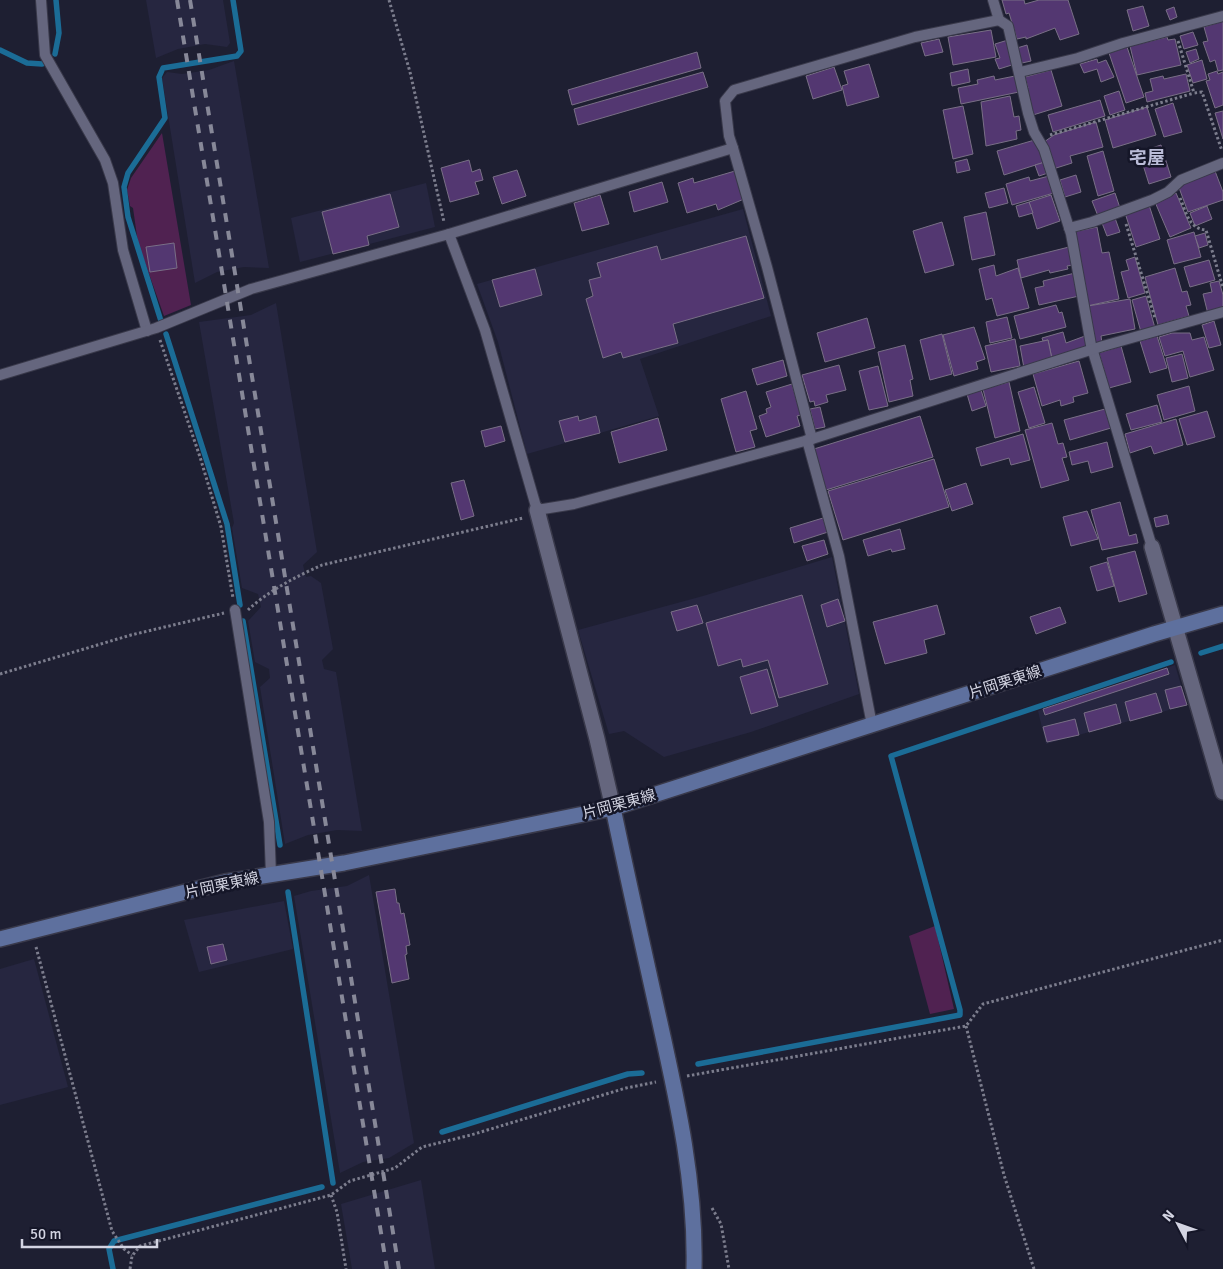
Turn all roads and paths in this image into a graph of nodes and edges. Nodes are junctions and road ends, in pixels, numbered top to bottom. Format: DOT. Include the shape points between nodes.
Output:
graph roads {
  1 [pos="41,0"];
  2 [pos="388,0"];
  3 [pos="993,0"];
  4 [pos="1223,16"];
  5 [pos="998,20"];
  6 [pos="1175,30"];
  7 [pos="1020,72"];
  8 [pos="1194,93"];
  9 [pos="1041,141"];
  10 [pos="733,148"];
  11 [pos="1223,154"];
  12 [pos="1223,163"];
  13 [pos="1175,186"];
  14 [pos="1122,211"];
  15 [pos="1069,228"];
  16 [pos="449,234"];
  17 [pos="1223,288"];
  18 [pos="1223,312"];
  19 [pos="152,330"];
  20 [pos="1158,330"];
  21 [pos="1093,351"];
  22 [pos="0,375"];
  23 [pos="809,440"];
  24 [pos="536,510"];
  25 [pos="1152,547"];
  26 [pos="235,610"];
  27 [pos="1223,614"];
  28 [pos="1176,627"];
  29 [pos="0,674"];
  30 [pos="872,725"];
  31 [pos="1223,792"];
  32 [pos="612,808"];
  33 [pos="271,875"];
  34 [pos="31,929"];
  35 [pos="0,939"];
  36 [pos="1223,940"];
  37 [pos="966,1026"];
  38 [pos="672,1079"];
  39 [pos="331,1195"];
  40 [pos="712,1208"];
  41 [pos="132,1256"];
  42 [pos="130,1269"];
  43 [pos="346,1269"];
  44 [pos="694,1269"];
  45 [pos="729,1269"];
  46 [pos="1034,1269"];
  1 -- 19 [label="lane" via="45,55 105,160 123,250"];
  2 -- 16 [label="path" via="410,72 441,215"];
  3 -- 5 [label="lane"];
  4 -- 6 [label="lane"];
  5 -- 7 [label="lane" via="1008,26"];
  5 -- 10 [label="lane" via="915,37 734,90 725,101"];
  6 -- 7 [label="lane"];
  6 -- 8 [label="path"];
  7 -- 9 [label="lane" via="1028,113 1034,132"];
  8 -- 9 [label="path" via="1052,134"];
  8 -- 11 [label="path" via="1202,92"];
  9 -- 15 [label="lane"];
  10 -- 16 [label="lane"];
  10 -- 23 [label="lane" via="767,267"];
  12 -- 13 [label="lane" via="1199,171"];
  13 -- 14 [label="lane" via="1152,200"];
  13 -- 17 [label="path" via="1192,226 1206,230"];
  14 -- 15 [label="lane"];
  14 -- 20 [label="path"];
  15 -- 21 [label="lane"];
  16 -- 19 [label="lane" via="251,289"];
  16 -- 24 [label="lane" via="485,330"];
  18 -- 20 [label="lane"];
  19 -- 22 [label="lane"];
  19 -- 26 [label="path" via="200,457 221,527"];
  20 -- 21 [label="lane"];
  21 -- 23 [label="lane"];
  21 -- 25 [label="lane"];
  23 -- 24 [label="lane" via="574,504"];
  23 -- 30 [label="lane" via="839,556"];
  24 -- 26 [label="path" via="526,517 322,565 258,601 246,612"];
  24 -- 32 [label="street" via="597,739"];
  25 -- 28 [label="street"];
  26 -- 29 [label="path" via="131,635"];
  26 -- 33 [label="lane" via="269,822"];
  27 -- 28 [label="main road, 片岡栗東線"];
  28 -- 30 [label="main road, 片岡栗東線"];
  28 -- 31 [label="street"];
  30 -- 32 [label="main road, 片岡栗東線"];
  32 -- 33 [label="main road, 片岡栗東線"];
  32 -- 38 [label="main road"];
  33 -- 34 [label="main road, 片岡栗東線" via="225,882"];
  34 -- 35 [label="main road, 片岡栗東線"];
  34 -- 41 [label="path" via="112,1231"];
  36 -- 37 [label="path" via="983,1004"];
  37 -- 38 [label="path"];
  37 -- 46 [label="path" via="1004,1175"];
  38 -- 39 [label="path" via="626,1088 422,1147 395,1168 350,1181"];
  38 -- 44 [label="main road" via="690,1176"];
  39 -- 41 [label="path" via="140,1246"];
  39 -- 43 [label="path" via="337,1212"];
  40 -- 45 [label="path" via="721,1224"];
  41 -- 42 [label="path"];
}
